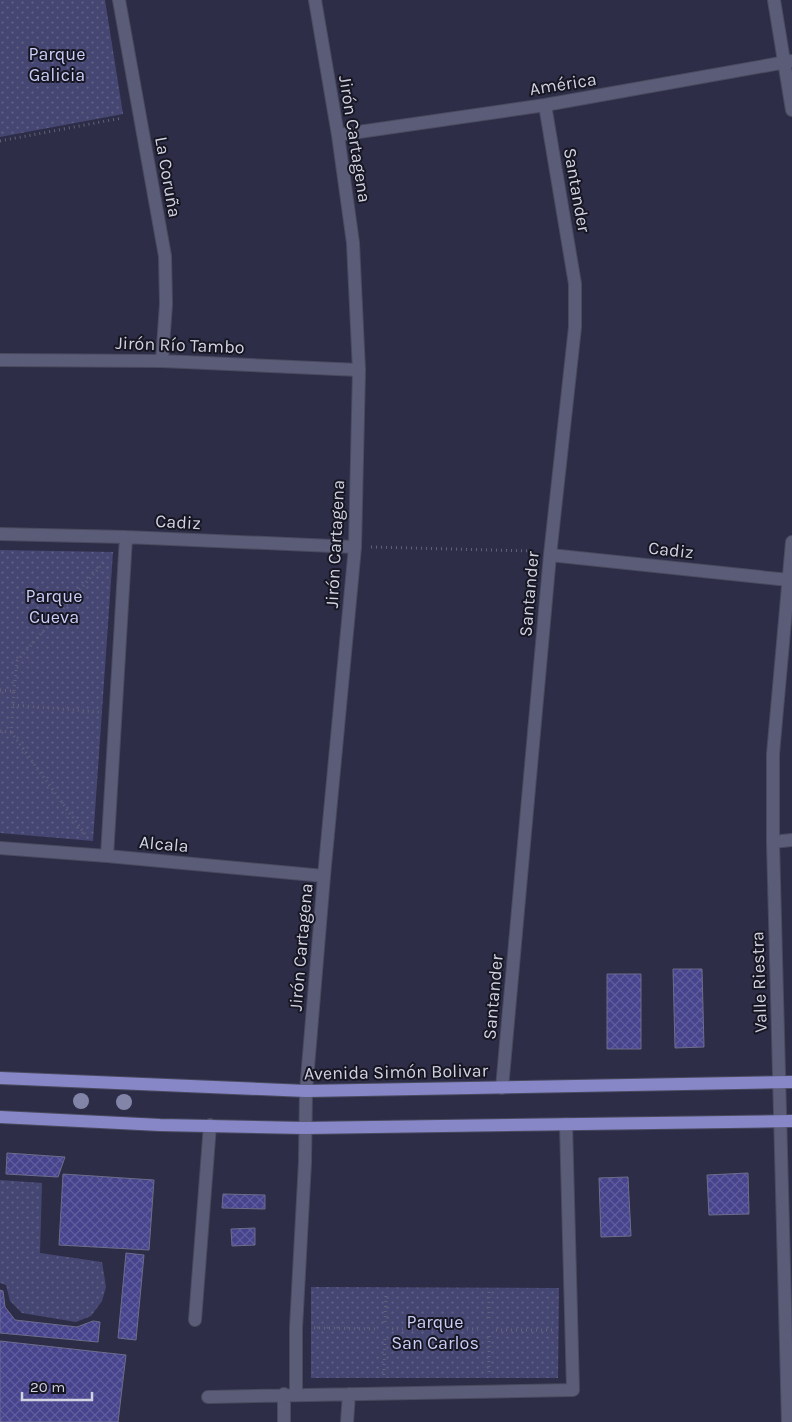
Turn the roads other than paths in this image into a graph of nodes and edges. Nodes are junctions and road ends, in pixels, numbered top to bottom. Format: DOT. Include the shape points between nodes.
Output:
graph roads {
  1 [pos="119,0"];
  2 [pos="315,0"];
  3 [pos="774,0"];
  4 [pos="789,62"];
  5 [pos="544,105"];
  6 [pos="792,110"];
  7 [pos="338,135"];
  8 [pos="0,360"];
  9 [pos="162,361"];
  10 [pos="359,370"];
  11 [pos="0,534"];
  12 [pos="126,537"];
  13 [pos="792,542"];
  14 [pos="355,547"];
  15 [pos="550,555"];
  16 [pos="789,580"];
  17 [pos="792,840"];
  18 [pos="772,842"];
  19 [pos="0,848"];
  20 [pos="104,856"];
  21 [pos="324,876"];
  22 [pos="0,1078"];
  23 [pos="786,1082"];
  24 [pos="502,1088"];
  25 [pos="306,1091"];
  26 [pos="0,1117"];
  27 [pos="786,1122"];
  28 [pos="566,1124"];
  29 [pos="210,1125"];
  30 [pos="305,1128"];
  31 [pos="196,1320"];
  32 [pos="290,1394"];
  33 [pos="348,1394"];
  34 [pos="208,1396"];
  35 [pos="284,1422"];
  36 [pos="347,1422"];
  37 [pos="788,1422"];
  1 -- 9 [label="street, La Coruña" via="165,256"];
  2 -- 7 [label="street, Jirón Cartagena"];
  3 -- 4 [label="street"];
  4 -- 5 [label="street, América"];
  4 -- 6 [label="street"];
  5 -- 7 [label="street, América"];
  5 -- 15 [label="street, Santander" via="575,284 575,327"];
  7 -- 10 [label="street, Jirón Cartagena" via="353,243"];
  8 -- 9 [label="street, Jirón Río Tambo"];
  9 -- 10 [label="street, Jirón Río Tambo"];
  10 -- 14 [label="street, Jirón Cartagena"];
  11 -- 12 [label="street, Cadiz"];
  12 -- 14 [label="street, Cadiz"];
  12 -- 20 [label="street"];
  13 -- 16 [label="street, Valle Riestra"];
  14 -- 21 [label="street, Jirón Cartagena"];
  15 -- 16 [label="street, Cadiz"];
  15 -- 24 [label="street, Santander"];
  16 -- 18 [label="street, Valle Riestra" via="773,754"];
  17 -- 18 [label="street"];
  18 -- 23 [label="street, Valle Riestra"];
  19 -- 20 [label="street, Alcala"];
  20 -- 21 [label="street, Alcala"];
  21 -- 25 [label="street, Jirón Cartagena"];
  22 -- 25 [label="main road, Avenida Simón Bolivar"];
  23 -- 24 [label="main road, Avenida Simón Bolivar"];
  23 -- 27 [label="street, Valle Riestra"];
  24 -- 25 [label="main road, Avenida Simón Bolivar"];
  25 -- 30 [label="street"];
  26 -- 29 [label="main road"];
  27 -- 28 [label="main road"];
  27 -- 37 [label="street, Valle Riestra"];
  28 -- 30 [label="main road"];
  28 -- 33 [label="street" via="573,1390"];
  29 -- 30 [label="main road"];
  29 -- 31 [label="street"];
  30 -- 32 [label="street"];
  32 -- 33 [label="street"];
  32 -- 34 [label="street"];
  32 -- 35 [label="street"];
  33 -- 36 [label="street"];
}
